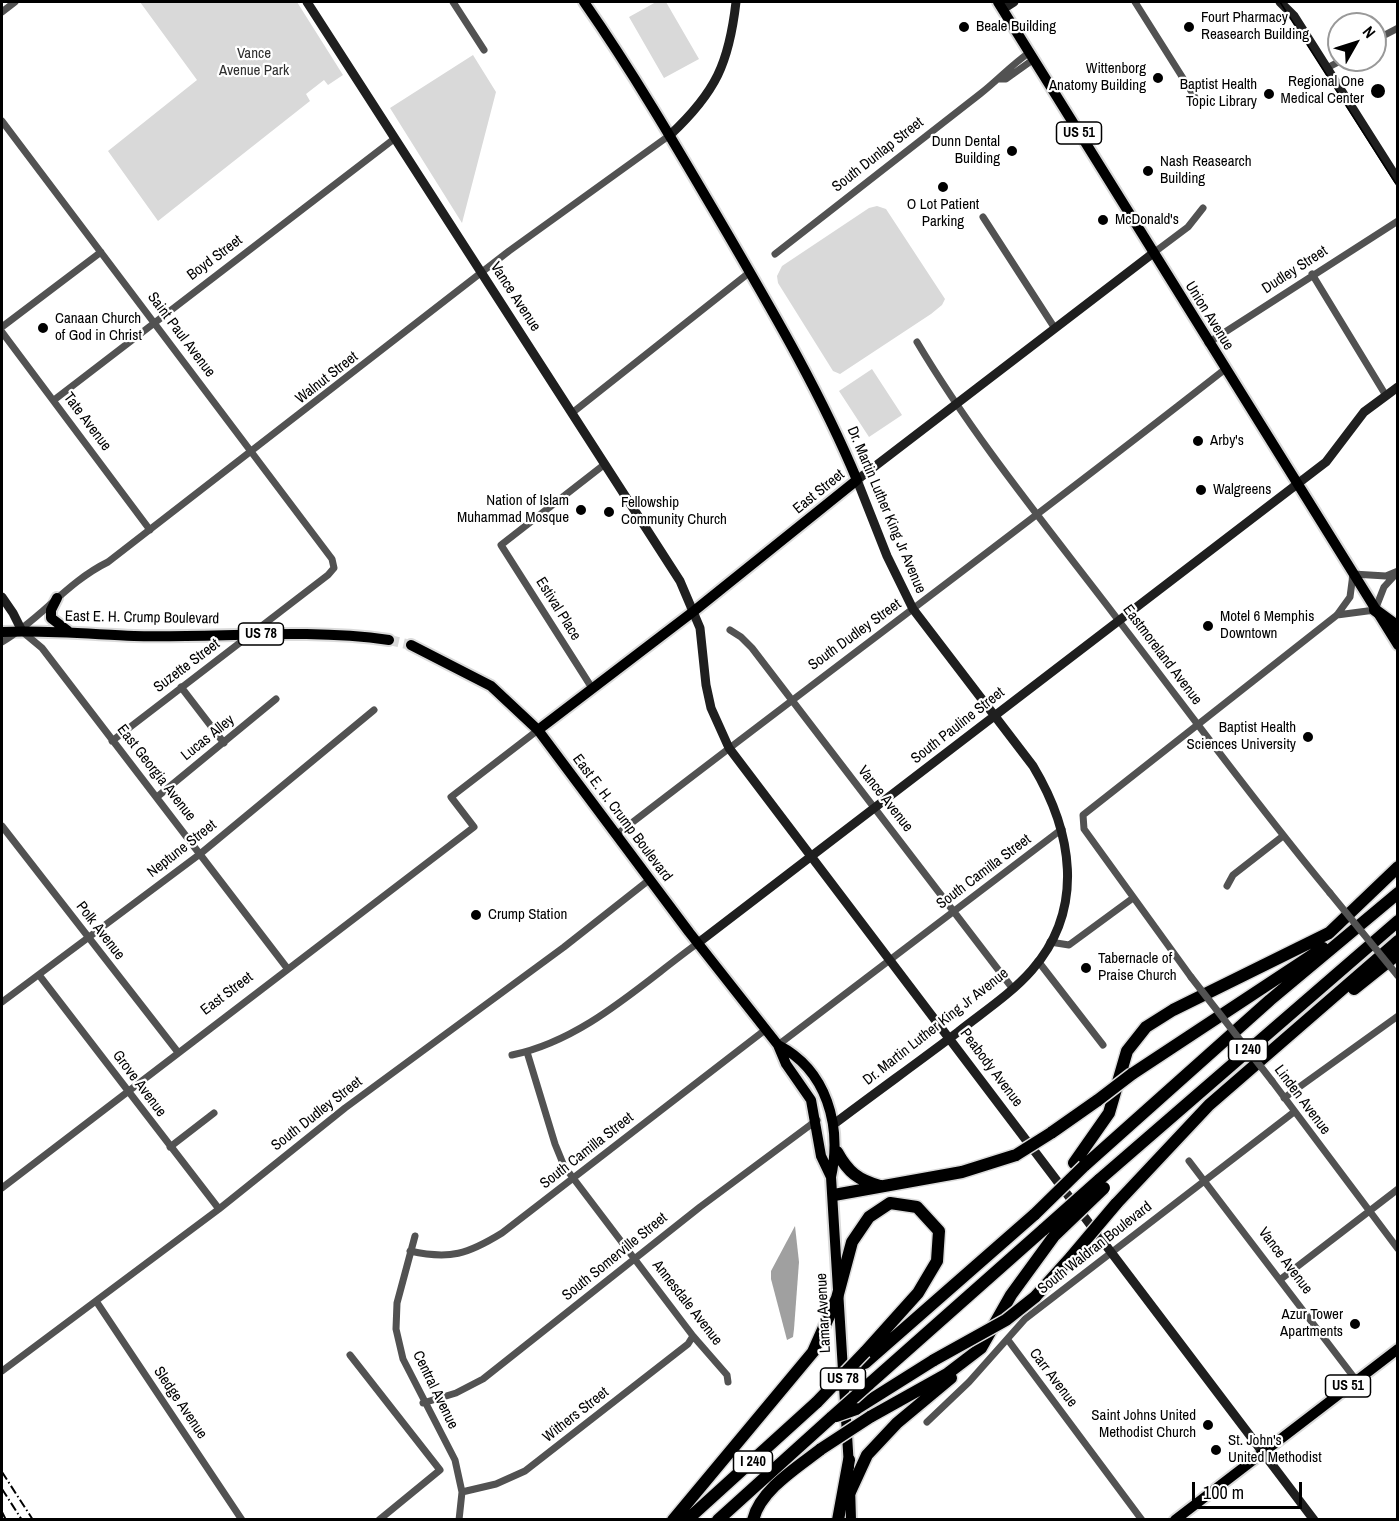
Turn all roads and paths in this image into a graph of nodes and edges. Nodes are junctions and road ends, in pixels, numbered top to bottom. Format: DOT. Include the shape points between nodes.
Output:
graph roads {
  1 [pos="15,2"];
  2 [pos="307,2"];
  3 [pos="453,2"];
  4 [pos="584,2"];
  5 [pos="736,2"];
  6 [pos="1014,2"];
  7 [pos="1136,2"];
  8 [pos="1280,2"];
  9 [pos="1289,2"];
  10 [pos="1000,5"];
  11 [pos="2,12"];
  12 [pos="1294,16"];
  13 [pos="484,50"];
  14 [pos="1032,56"];
  15 [pos="1327,68"];
  16 [pos="1330,72"];
  17 [pos="1197,102"];
  18 [pos="2,121"];
  19 [pos="670,135"];
  20 [pos="394,139"];
  21 [pos="1398,180"];
  22 [pos="1203,208"];
  23 [pos="983,217"];
  24 [pos="1398,221"];
  25 [pos="101,252"];
  26 [pos="775,254"];
  27 [pos="1152,254"];
  28 [pos="482,273"];
  29 [pos="750,273"];
  30 [pos="1312,274"];
  31 [pos="155,322"];
  32 [pos="2,327"];
  33 [pos="1054,327"];
  34 [pos="2,332"];
  35 [pos="917,342"];
  36 [pos="1208,344"];
  37 [pos="1224,370"];
  38 [pos="1398,387"];
  39 [pos="1385,394"];
  40 [pos="54,400"];
  41 [pos="954,404"];
  42 [pos="572,413"];
  43 [pos="252,450"];
  44 [pos="605,464"];
  45 [pos="857,480"];
  46 [pos="1297,484"];
  47 [pos="1037,516"];
  48 [pos="150,530"];
  49 [pos="334,568"];
  50 [pos="1398,572"];
  51 [pos="1353,574"];
  52 [pos="2,597"];
  53 [pos="57,597"];
  54 [pos="913,609"];
  55 [pos="1375,610"];
  56 [pos="694,611"];
  57 [pos="1336,615"];
  58 [pos="1119,620"];
  59 [pos="1398,627"];
  60 [pos="730,630"];
  61 [pos="22,631"];
  62 [pos="2,632"];
  63 [pos="68,632"];
  64 [pos="251,634"];
  65 [pos="389,640"];
  66 [pos="2,642"];
  67 [pos="411,645"];
  68 [pos="1398,645"];
  69 [pos="181,687"];
  70 [pos="592,688"];
  71 [pos="276,699"];
  72 [pos="791,700"];
  73 [pos="374,710"];
  74 [pos="994,716"];
  75 [pos="1196,724"];
  76 [pos="538,730"];
  77 [pos="112,741"];
  78 [pos="224,743"];
  79 [pos="729,748"];
  80 [pos="157,797"];
  81 [pos="874,809"];
  82 [pos="2,826"];
  83 [pos="1062,829"];
  84 [pos="616,835"];
  85 [pos="1283,836"];
  86 [pos="200,854"];
  87 [pos="811,857"];
  88 [pos="1398,867"];
  89 [pos="1398,876"];
  90 [pos="649,880"];
  91 [pos="1227,886"];
  92 [pos="1398,893"];
  93 [pos="1133,898"];
  94 [pos="1362,903"];
  95 [pos="954,912"];
  96 [pos="1398,921"];
  97 [pos="88,938"];
  98 [pos="1342,938"];
  99 [pos="1398,941"];
  100 [pos="1050,942"];
  101 [pos="698,943"];
  102 [pos="1398,954"];
  103 [pos="890,960"];
  104 [pos="1038,961"];
  105 [pos="287,968"];
  106 [pos="39,975"];
  107 [pos="1398,976"];
  108 [pos="1013,989"];
  109 [pos="2,1002"];
  110 [pos="1398,1016"];
  111 [pos="765,1030"];
  112 [pos="1294,1032"];
  113 [pos="950,1038"];
  114 [pos="778,1045"];
  115 [pos="1103,1046"];
  116 [pos="177,1051"];
  117 [pos="527,1052"];
  118 [pos="512,1055"];
  119 [pos="127,1091"];
  120 [pos="1284,1098"];
  121 [pos="1294,1112"];
  122 [pos="214,1113"];
  123 [pos="817,1120"];
  124 [pos="834,1125"];
  125 [pos="170,1147"];
  126 [pos="837,1152"];
  127 [pos="1189,1161"];
  128 [pos="1079,1165"];
  129 [pos="831,1177"];
  130 [pos="573,1179"];
  131 [pos="1204,1180"];
  132 [pos="885,1187"];
  133 [pos="2,1188"];
  134 [pos="1398,1189"];
  135 [pos="834,1194"];
  136 [pos="219,1209"];
  137 [pos="1369,1211"];
  138 [pos="1049,1233"];
  139 [pos="415,1236"];
  140 [pos="1398,1249"];
  141 [pos="410,1251"];
  142 [pos="1112,1252"];
  143 [pos="635,1259"];
  144 [pos="1281,1279"];
  145 [pos="837,1298"];
  146 [pos="96,1301"];
  147 [pos="693,1336"];
  148 [pos="1008,1340"];
  149 [pos="981,1348"];
  150 [pos="1398,1349"];
  151 [pos="350,1355"];
  152 [pos="865,1358"];
  153 [pos="2,1371"];
  154 [pos="1356,1380"];
  155 [pos="728,1382"];
  156 [pos="423,1403"];
  157 [pos="832,1417"];
  158 [pos="927,1422"];
  159 [pos="1263,1451"];
  160 [pos="849,1460"];
  161 [pos="462,1492"];
  162 [pos="850,1492"];
  163 [pos="242,1520"];
  164 [pos="379,1520"];
  165 [pos="459,1520"];
  166 [pos="673,1520"];
  167 [pos="687,1520"];
  168 [pos="718,1520"];
  169 [pos="753,1520"];
  170 [pos="838,1520"];
  171 [pos="851,1520"];
  172 [pos="1142,1520"];
  173 [pos="1174,1520"];
  174 [pos="1314,1520"];
  1 -- 11 [label="street"];
  2 -- 20 [label="street, Vance Avenue"];
  3 -- 13 [label="street"];
  4 -- 19 [label="main road, Dr. Martin Luther King Jr Avenue"];
  5 -- 19 [label="street" via="727,53 711,90"];
  6 -- 10 [label="street"];
  7 -- 17 [label="street"];
  8 -- 12 [label="street"];
  9 -- 12 [label="street"];
  10 -- 14 [label="main road, Union Avenue / US 51"];
  12 -- 15 [label="street"];
  14 -- 26 [label="street, South Dunlap Street"];
  14 -- 27 [label="main road, Union Avenue / US 51"];
  16 -- 21 [label="street"];
  18 -- 25 [label="street, Saint Paul Avenue"];
  19 -- 28 [label="street, Walnut Street"];
  19 -- 29 [label="main road, Dr. Martin Luther King Jr Avenue"];
  20 -- 28 [label="street, Vance Avenue"];
  20 -- 31 [label="street, Boyd Street"];
  22 -- 27 [label="street, East Street" via="1188,227"];
  23 -- 33 [label="street"];
  24 -- 30 [label="street, Dudley Street"];
  25 -- 31 [label="street, Saint Paul Avenue"];
  25 -- 32 [label="street"];
  27 -- 33 [label="street, East Street"];
  27 -- 36 [label="main road, Union Avenue / US 51"];
  28 -- 42 [label="street, Vance Avenue"];
  28 -- 43 [label="street, Walnut Street"];
  29 -- 42 [label="street"];
  29 -- 45 [label="main road, Dr. Martin Luther King Jr Avenue" via="828,413"];
  30 -- 36 [label="street, Dudley Street"];
  30 -- 39 [label="street"];
  31 -- 40 [label="street, Boyd Street"];
  31 -- 43 [label="street, Saint Paul Avenue"];
  33 -- 41 [label="street, East Street"];
  34 -- 40 [label="street, Tate Avenue"];
  35 -- 41 [label="street, Eastmoreland Avenue"];
  36 -- 37 [label="main road, Union Avenue / US 51"];
  37 -- 46 [label="main road, Union Avenue / US 51"];
  37 -- 47 [label="street, South Dudley Street"];
  38 -- 39 [label="street, South Pauline Street"];
  39 -- 46 [label="street, South Pauline Street" via="1364,412 1326,462"];
  40 -- 48 [label="street, Tate Avenue"];
  41 -- 45 [label="street, East Street"];
  41 -- 47 [label="street, Eastmoreland Avenue"];
  42 -- 44 [label="street, Vance Avenue"];
  43 -- 48 [label="street, Walnut Street"];
  43 -- 49 [label="street, Saint Paul Avenue" via="332,559"];
  44 -- 56 [label="street, Vance Avenue" via="680,582"];
  44 -- 70 [label="street, Estival Place" via="501,545"];
  45 -- 54 [label="street, Dr. Martin Luther King Jr Avenue"];
  45 -- 56 [label="main road, East Street"];
  46 -- 51 [label="main road, Union Avenue / US 51"];
  46 -- 58 [label="street, South Pauline Street"];
  47 -- 54 [label="street, South Dudley Street"];
  47 -- 58 [label="street, Eastmoreland Avenue"];
  48 -- 53 [label="street, Walnut Street"];
  49 -- 64 [label="street, Suzette Street"];
  50 -- 51 [label="street" via="1386,576"];
  50 -- 55 [label="street" via="1384,587"];
  51 -- 55 [label="main road, Union Avenue / US 51"];
  51 -- 57 [label="street" via="1350,597"];
  52 -- 61 [label="street, East Georgia Avenue"];
  53 -- 61 [label="street, Walnut Street"];
  53 -- 63 [label="main road" via="51,618"];
  54 -- 72 [label="street, South Dudley Street"];
  54 -- 74 [label="street, Dr. Martin Luther King Jr Avenue"];
  55 -- 57 [label="street"];
  55 -- 59 [label="highway"];
  55 -- 68 [label="main road, Union Avenue / US 51"];
  56 -- 70 [label="main road, East Street"];
  56 -- 79 [label="street, Peabody Avenue" via="711,708"];
  57 -- 75 [label="street"];
  58 -- 74 [label="street, South Pauline Street"];
  58 -- 75 [label="street, Eastmoreland Avenue"];
  60 -- 72 [label="street, Vance Avenue" via="747,642"];
  61 -- 62 [label="main road, East E. H. Crump Boulevard / US 78"];
  61 -- 63 [label="main road, East E. H. Crump Boulevard / US 78"];
  61 -- 66 [label="street, Walnut Street"];
  61 -- 77 [label="street, East Georgia Avenue" via="42,648"];
  63 -- 64 [label="main road, East E. H. Crump Boulevard / US 78" via="133,636"];
  64 -- 65 [label="main road, East E. H. Crump Boulevard / US 78" via="329,634"];
  64 -- 69 [label="street, Suzette Street"];
  67 -- 76 [label="main road, East E. H. Crump Boulevard / US 78" via="491,686"];
  69 -- 77 [label="street, Suzette Street"];
  69 -- 78 [label="street"];
  70 -- 76 [label="main road, East Street"];
  71 -- 78 [label="street, Lucas Alley"];
  72 -- 79 [label="street, South Dudley Street"];
  72 -- 81 [label="street, Vance Avenue"];
  73 -- 86 [label="street, Neptune Street"];
  74 -- 81 [label="street, South Pauline Street"];
  74 -- 83 [label="street, Dr. Martin Luther King Jr Avenue" via="1038,775 1055,804"];
  75 -- 85 [label="street, Eastmoreland Avenue"];
  75 -- 93 [label="street, Linden Avenue" via="1083,815 1081,822"];
  76 -- 84 [label="main road, East E. H. Crump Boulevard / US 78"];
  76 -- 105 [label="street, East Street" via="451,797 474,827"];
  77 -- 80 [label="street, East Georgia Avenue"];
  78 -- 80 [label="street, Lucas Alley"];
  79 -- 84 [label="street, South Dudley Street"];
  79 -- 87 [label="street, Peabody Avenue"];
  80 -- 86 [label="street, East Georgia Avenue"];
  81 -- 87 [label="street, South Pauline Street"];
  81 -- 95 [label="street, Vance Avenue"];
  82 -- 97 [label="street, Polk Avenue"];
  83 -- 95 [label="street, South Camilla Street"];
  83 -- 100 [label="street, Dr. Martin Luther King Jr Avenue" via="1067,884 1062,913"];
  84 -- 90 [label="main road, East E. H. Crump Boulevard / US 78"];
  85 -- 91 [label="street" via="1233,875"];
  85 -- 107 [label="street, Eastmoreland Avenue, bridge"];
  86 -- 97 [label="street, Neptune Street"];
  86 -- 105 [label="street, East Georgia Avenue"];
  87 -- 101 [label="street, South Pauline Street"];
  87 -- 103 [label="street, Peabody Avenue"];
  88 -- 94 [label="highway"];
  89 -- 94 [label="highway"];
  90 -- 101 [label="main road, East E. H. Crump Boulevard / US 78"];
  90 -- 136 [label="street, South Dudley Street" via="345,1108"];
  92 -- 98 [label="highway, I 240"];
  93 -- 100 [label="street" via="1069,945"];
  93 -- 120 [label="street, Linden Avenue, bridge"];
  94 -- 128 [label="highway" via="1329,933 1146,1027 1127,1051 1109,1113"];
  95 -- 103 [label="street, South Camilla Street"];
  95 -- 108 [label="street, Vance Avenue"];
  96 -- 138 [label="highway, I 240, bridge" via="1160,1128"];
  97 -- 106 [label="street, Neptune Street"];
  97 -- 116 [label="street, Polk Avenue"];
  98 -- 128 [label="highway, I 240"];
  98 -- 132 [label="highway, bridge" via="1305,958 1016,1155 962,1172"];
  99 -- 112 [label="highway"];
  100 -- 104 [label="street, Dr. Martin Luther King Jr Avenue"];
  101 -- 111 [label="main road, East E. H. Crump Boulevard / US 78"];
  101 -- 117 [label="street, South Pauline Street" via="576,1032"];
  102 -- 112 [label="highway"];
  103 -- 113 [label="street, Peabody Avenue"];
  103 -- 114 [label="street, South Camilla Street"];
  104 -- 108 [label="street, Dr. Martin Luther King Jr Avenue"];
  104 -- 115 [label="street"];
  105 -- 116 [label="street, East Street"];
  106 -- 109 [label="street, Neptune Street"];
  106 -- 119 [label="street, Grove Avenue"];
  108 -- 113 [label="street, Dr. Martin Luther King Jr Avenue"];
  110 -- 120 [label="street"];
  111 -- 114 [label="main road, East E. H. Crump Boulevard / US 78"];
  111 -- 130 [label="street, South Camilla Street"];
  112 -- 157 [label="highway, bridge" via="1209,1105 1035,1297 1006,1320 856,1409"];
  113 -- 124 [label="street, Dr. Martin Luther King Jr Avenue"];
  113 -- 142 [label="street, Peabody Avenue"];
  114 -- 123 [label="main road, East E. H. Crump Boulevard / US 78" via="811,1100"];
  114 -- 124 [label="main road, East E. H. Crump Boulevard / US 78" via="797,1055 817,1080 826,1094"];
  116 -- 119 [label="street, East Street"];
  117 -- 118 [label="street, South Pauline Street"];
  117 -- 130 [label="street, Annesdale Avenue" via="555,1144"];
  119 -- 125 [label="street, Grove Avenue"];
  119 -- 133 [label="street, East Street"];
  120 -- 121 [label="street, Linden Avenue"];
  121 -- 131 [label="street, South Waldran Boulevard"];
  121 -- 137 [label="street, Linden Avenue"];
  122 -- 125 [label="street"];
  123 -- 129 [label="main road, East E. H. Crump Boulevard / US 78" via="821,1156"];
  123 -- 143 [label="street, South Somerville Street"];
  124 -- 126 [label="main road, East E. H. Crump Boulevard / US 78"];
  125 -- 136 [label="street, Grove Avenue"];
  126 -- 129 [label="main road, East E. H. Crump Boulevard / US 78"];
  126 -- 132 [label="highway" via="853,1174"];
  127 -- 131 [label="street, Vance Avenue"];
  128 -- 152 [label="highway, I 240, bridge" via="980,1262"];
  129 -- 135 [label="main road, Lamar Avenue / US 78"];
  130 -- 141 [label="street, South Camilla Street" via="480,1247 447,1257"];
  130 -- 143 [label="street, Annesdale Avenue"];
  131 -- 142 [label="street, South Waldran Boulevard"];
  131 -- 144 [label="street, Vance Avenue"];
  132 -- 135 [label="highway"];
  134 -- 137 [label="street"];
  135 -- 145 [label="main road, Lamar Avenue / US 78"];
  136 -- 146 [label="street, South Dudley Street"];
  137 -- 140 [label="street, Linden Avenue"];
  137 -- 144 [label="street"];
  138 -- 149 [label="highway"];
  138 -- 157 [label="highway, I 240, bridge"];
  139 -- 141 [label="street, Central Avenue"];
  141 -- 156 [label="street, Central Avenue" via="397,1304 396,1329 402,1359"];
  142 -- 148 [label="street, South Waldran Boulevard" via="1025,1319"];
  142 -- 159 [label="street, Peabody Avenue"];
  143 -- 147 [label="street, Annesdale Avenue"];
  143 -- 156 [label="street, South Somerville Street" via="483,1379"];
  144 -- 154 [label="street, Vance Avenue"];
  145 -- 152 [label="highway" via="852,1242 869,1217 890,1203 917,1207 939,1231 937,1261 918,1293"];
  145 -- 160 [label="main road, Lamar Avenue / US 78"];
  145 -- 166 [label="highway" via="813,1352"];
  146 -- 153 [label="street, South Dudley Street"];
  146 -- 163 [label="street, Sledge Avenue"];
  147 -- 155 [label="street, Annesdale Avenue" via="727,1375"];
  147 -- 161 [label="street, Withers Street" via="688,1344 525,1471 496,1484"];
  148 -- 158 [label="street, South Waldran Boulevard"];
  148 -- 172 [label="street, Carr Avenue"];
  149 -- 162 [label="highway" via="867,1455"];
  149 -- 169 [label="highway, bridge" via="947,1374 821,1449 772,1490"];
  150 -- 154 [label="main road, US 51"];
  151 -- 164 [label="street" via="440,1470"];
  152 -- 167 [label="highway, I 240, bridge"];
  154 -- 159 [label="main road, US 51"];
  156 -- 161 [label="street, Central Avenue" via="455,1460"];
  157 -- 168 [label="highway, I 240"];
  159 -- 173 [label="main road, US 51"];
  159 -- 174 [label="street, Peabody Avenue"];
  160 -- 162 [label="main road, Lamar Avenue / US 78"];
  160 -- 170 [label="highway"];
  161 -- 165 [label="street, Central Avenue"];
  162 -- 171 [label="main road, Lamar Avenue / US 78"];
}
